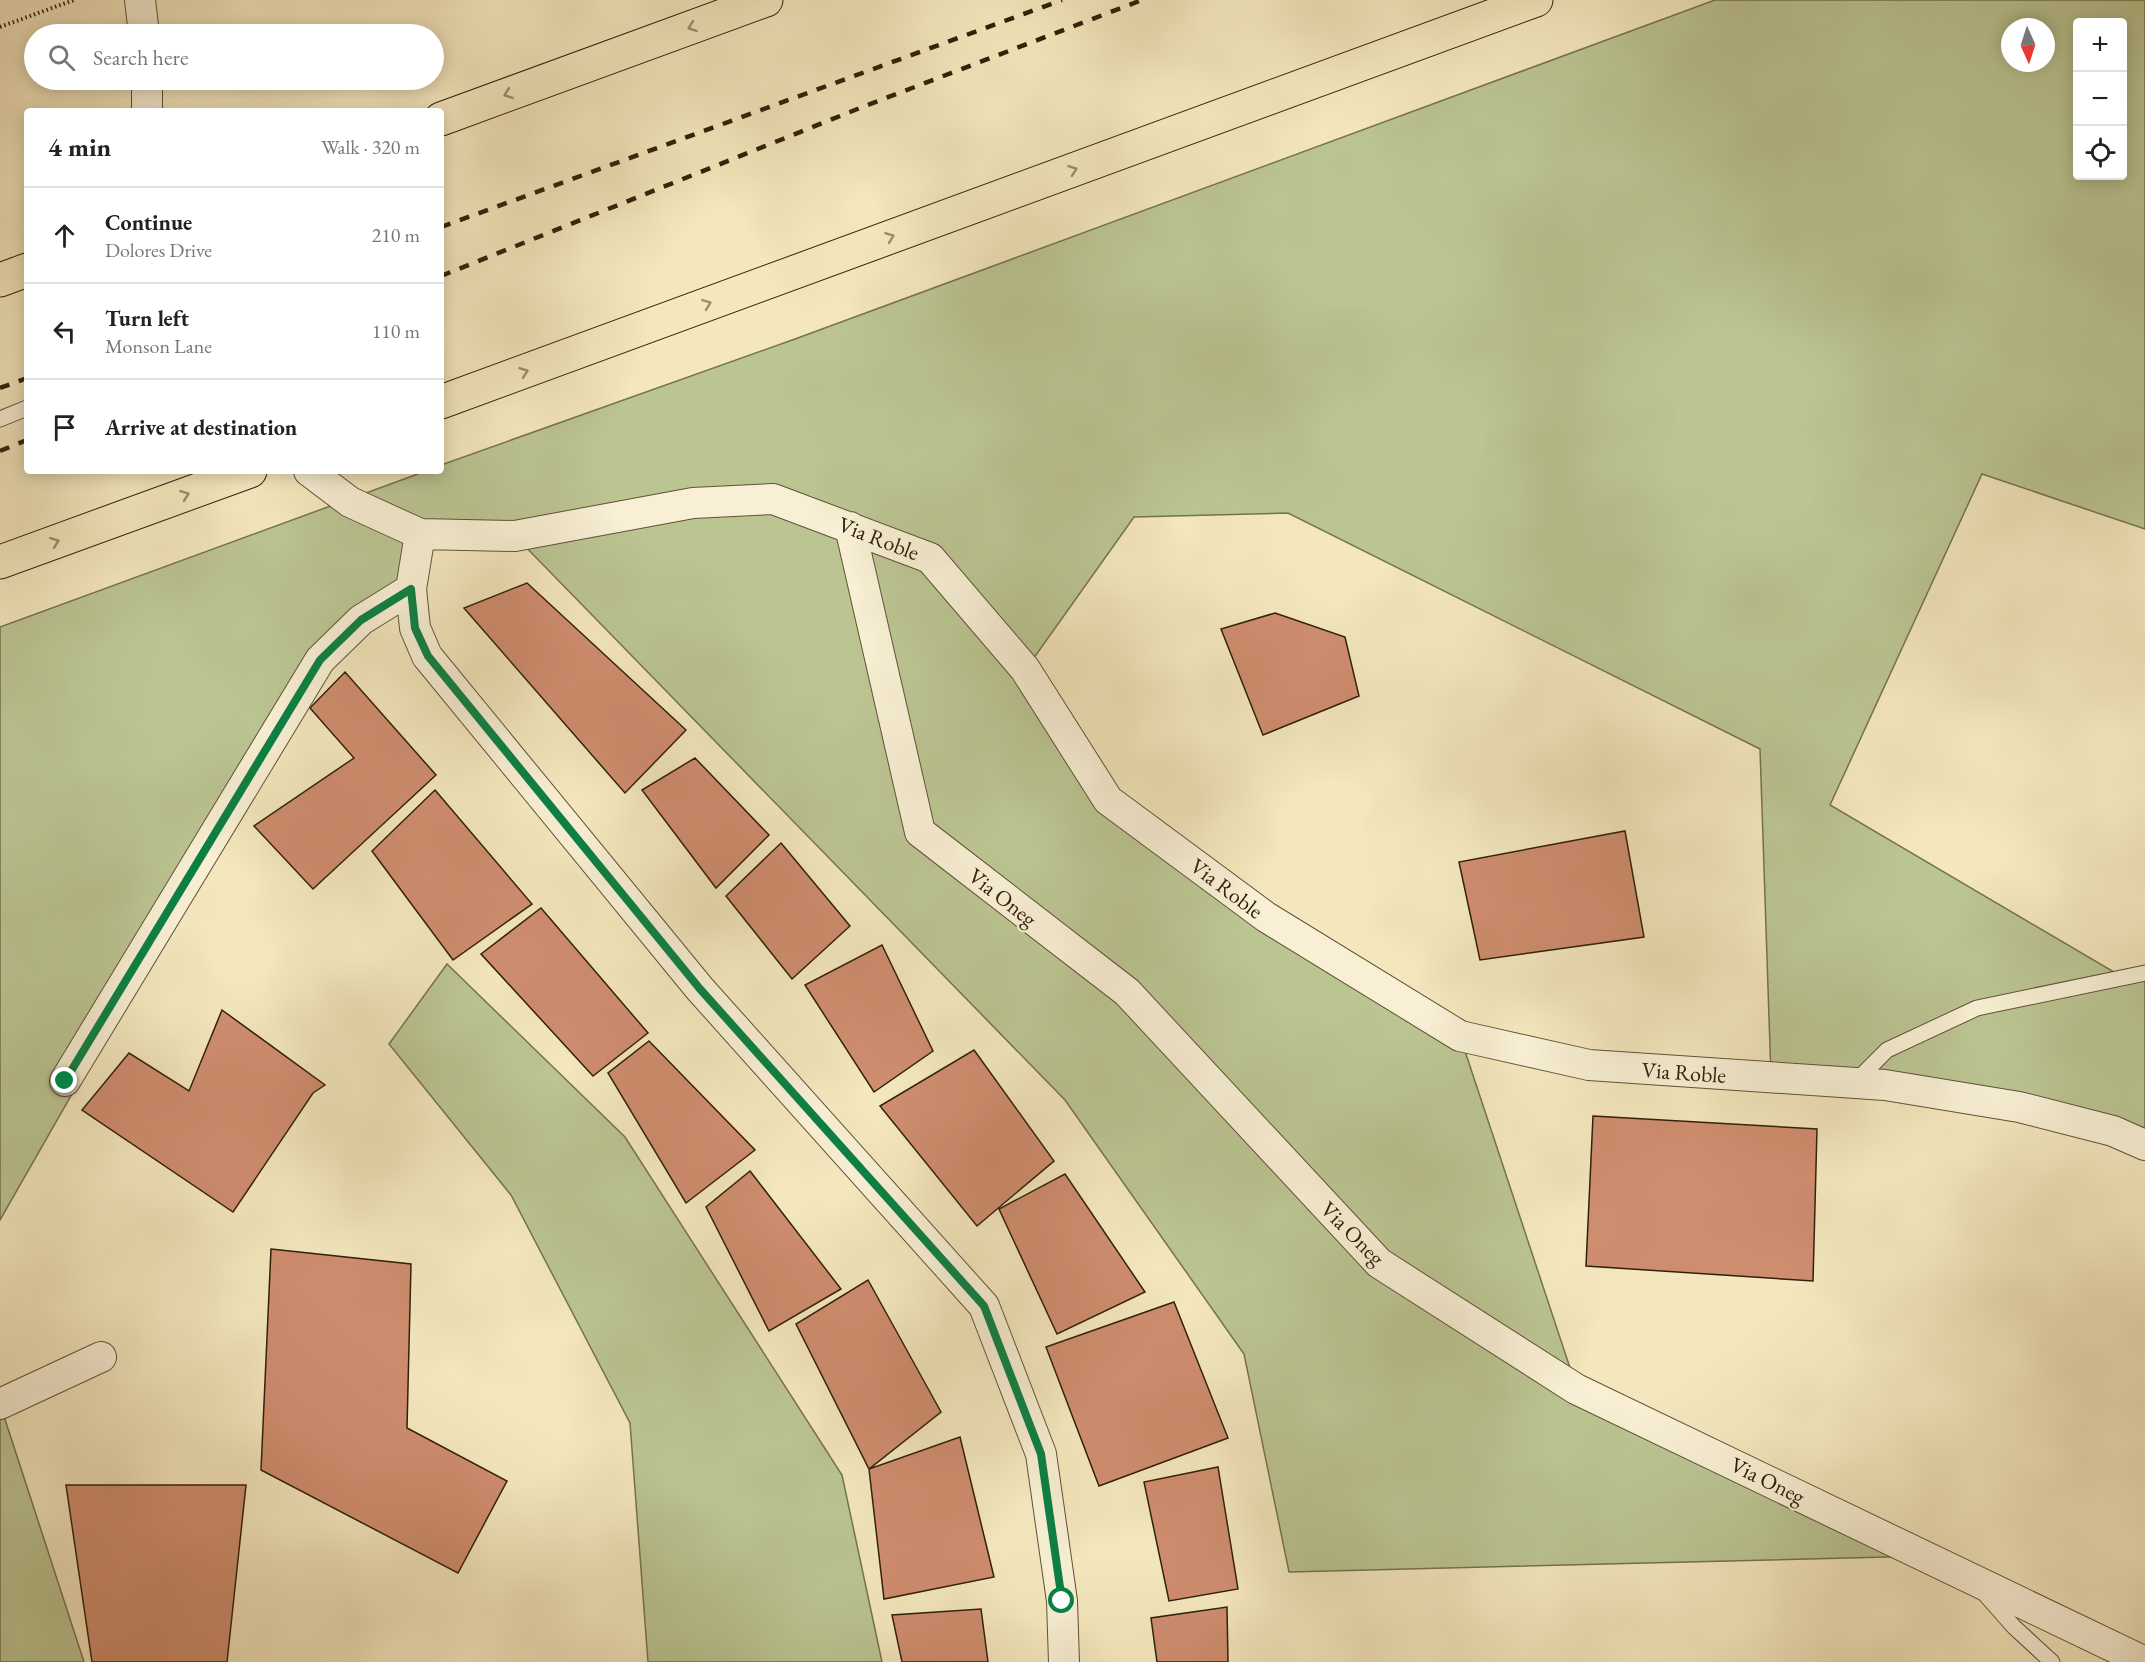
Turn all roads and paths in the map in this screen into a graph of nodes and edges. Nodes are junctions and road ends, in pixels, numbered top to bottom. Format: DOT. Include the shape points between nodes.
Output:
graph roads {
  1 [pos="74,0"];
  2 [pos="140,0"];
  3 [pos="766,0"];
  4 [pos="1536,0"];
  5 [pos="143,24"];
  6 [pos="0,27"];
  7 [pos="147,90"];
  8 [pos="147,108"];
  9 [pos="444,118"];
  10 [pos="24,271"];
  11 [pos="0,280"];
  12 [pos="455,397"];
  13 [pos="24,409"];
  14 [pos="0,418"];
  15 [pos="242,474"];
  16 [pos="313,474"];
  17 [pos="850,527"];
  18 [pos="420,534"];
  19 [pos="0,562"];
  20 [pos="411,589"];
  21 [pos="2145,973"];
  22 [pos="65,1081"];
  23 [pos="1854,1083"];
  24 [pos="2145,1145"];
  25 [pos="101,1357"];
  26 [pos="0,1404"];
  27 [pos="1970,1577"];
  28 [pos="1064,1662"];
  29 [pos="2052,1662"];
  30 [pos="2145,1662"];
  1 -- 6 [label="path"];
  2 -- 5 [label="street"];
  3 -- 9 [label="highway, one-way"];
  12 -- 4 [label="highway, one-way"];
  7 -- 8 [label="street"];
  10 -- 11 [label="highway"];
  13 -- 14 [label="lane"];
  19 -- 15 [label="highway, one-way"];
  16 -- 18 [label="street" via="350,502"];
  17 -- 18 [label="street, Via Roble" via="773,499 693,503 515,536"];
  17 -- 23 [label="street, Via Roble" via="930,558 1025,669 1108,800 1266,917 1460,1035 1589,1065"];
  17 -- 27 [label="street, Via Oneg" via="920,832 1126,992 1379,1263 1576,1389"];
  18 -- 20 [label="street"];
  20 -- 22 [label="street" via="361,620 320,660"];
  20 -- 28 [label="street" via="415,628 428,656 700,989 984,1306 1041,1454 1062,1601"];
  21 -- 23 [label="lane" via="1977,1008 1887,1050"];
  23 -- 24 [label="street, Via Roble" via="2019,1107 2113,1131"];
  25 -- 26 [label="street"];
  27 -- 29 [label="lane" via="2014,1627"];
  27 -- 30 [label="street, Via Oneg"];
}
